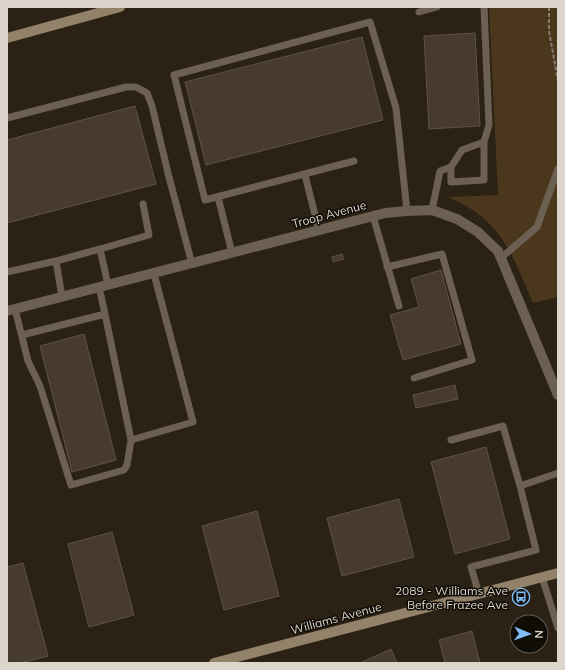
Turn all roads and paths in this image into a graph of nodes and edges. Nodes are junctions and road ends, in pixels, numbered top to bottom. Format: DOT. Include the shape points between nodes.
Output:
graph roads {
  1 [pos="120,7"];
  2 [pos="437,7"];
  3 [pos="484,7"];
  4 [pos="549,7"];
  5 [pos="419,12"];
  6 [pos="7,38"];
  7 [pos="558,81"];
  8 [pos="7,118"];
  9 [pos="484,142"];
  10 [pos="354,162"];
  11 [pos="451,167"];
  12 [pos="558,169"];
  13 [pos="305,175"];
  14 [pos="218,197"];
  15 [pos="143,204"];
  16 [pos="432,210"];
  17 [pos="407,211"];
  18 [pos="373,216"];
  19 [pos="319,231"];
  20 [pos="100,249"];
  21 [pos="232,253"];
  22 [pos="501,258"];
  23 [pos="56,261"];
  24 [pos="192,264"];
  25 [pos="387,267"];
  26 [pos="7,272"];
  27 [pos="154,274"];
  28 [pos="103,286"];
  29 [pos="62,297"];
  30 [pos="399,306"];
  31 [pos="11,310"];
  32 [pos="105,314"];
  33 [pos="22,336"];
  34 [pos="414,378"];
  35 [pos="558,395"];
  36 [pos="131,440"];
  37 [pos="451,440"];
  38 [pos="558,473"];
  39 [pos="520,486"];
  40 [pos="558,573"];
  41 [pos="542,577"];
  42 [pos="479,594"];
  43 [pos="557,623"];
  44 [pos="214,663"];
  1 -- 6 [label="street"];
  2 -- 5 [label="lane"];
  3 -- 9 [label="lane" via="488,125"];
  4 -- 7 [label="path" via="549,31"];
  8 -- 24 [label="lane" via="126,87 136,87 147,93"];
  9 -- 11 [label="lane" via="462,150"];
  9 -- 11 [label="lane" via="484,180 451,182"];
  10 -- 13 [label="lane"];
  11 -- 16 [label="lane" via="440,170"];
  12 -- 22 [label="lane" via="537,226"];
  13 -- 14 [label="lane"];
  13 -- 19 [label="lane"];
  14 -- 17 [label="lane" via="205,200 174,75 370,22 396,108"];
  14 -- 21 [label="lane"];
  15 -- 20 [label="lane" via="149,235"];
  16 -- 17 [label="street, Troop Avenue"];
  16 -- 22 [label="street, Troop Avenue" via="457,219 478,232 498,251"];
  17 -- 18 [label="street, Troop Avenue"];
  18 -- 19 [label="street, Troop Avenue"];
  18 -- 25 [label="lane"];
  19 -- 21 [label="street, Troop Avenue"];
  20 -- 23 [label="lane"];
  20 -- 28 [label="lane"];
  21 -- 24 [label="street, Troop Avenue"];
  22 -- 35 [label="street, Troop Avenue"];
  23 -- 26 [label="lane"];
  23 -- 29 [label="lane"];
  24 -- 27 [label="street, Troop Avenue"];
  25 -- 30 [label="lane"];
  25 -- 34 [label="lane" via="442,254 472,360"];
  27 -- 28 [label="street, Troop Avenue"];
  27 -- 36 [label="lane" via="193,422"];
  28 -- 29 [label="street, Troop Avenue"];
  28 -- 32 [label="lane"];
  29 -- 31 [label="street, Troop Avenue"];
  31 -- 33 [label="lane"];
  32 -- 33 [label="lane"];
  32 -- 36 [label="lane"];
  33 -- 36 [label="lane" via="28,361 40,386 71,485 124,470"];
  37 -- 39 [label="lane" via="503,426"];
  38 -- 39 [label="lane"];
  39 -- 42 [label="lane" via="536,550 471,567"];
  40 -- 41 [label="street, Williams Avenue"];
  41 -- 42 [label="street, Williams Avenue"];
  41 -- 43 [label="lane"];
  42 -- 44 [label="street, Williams Avenue"];
}
